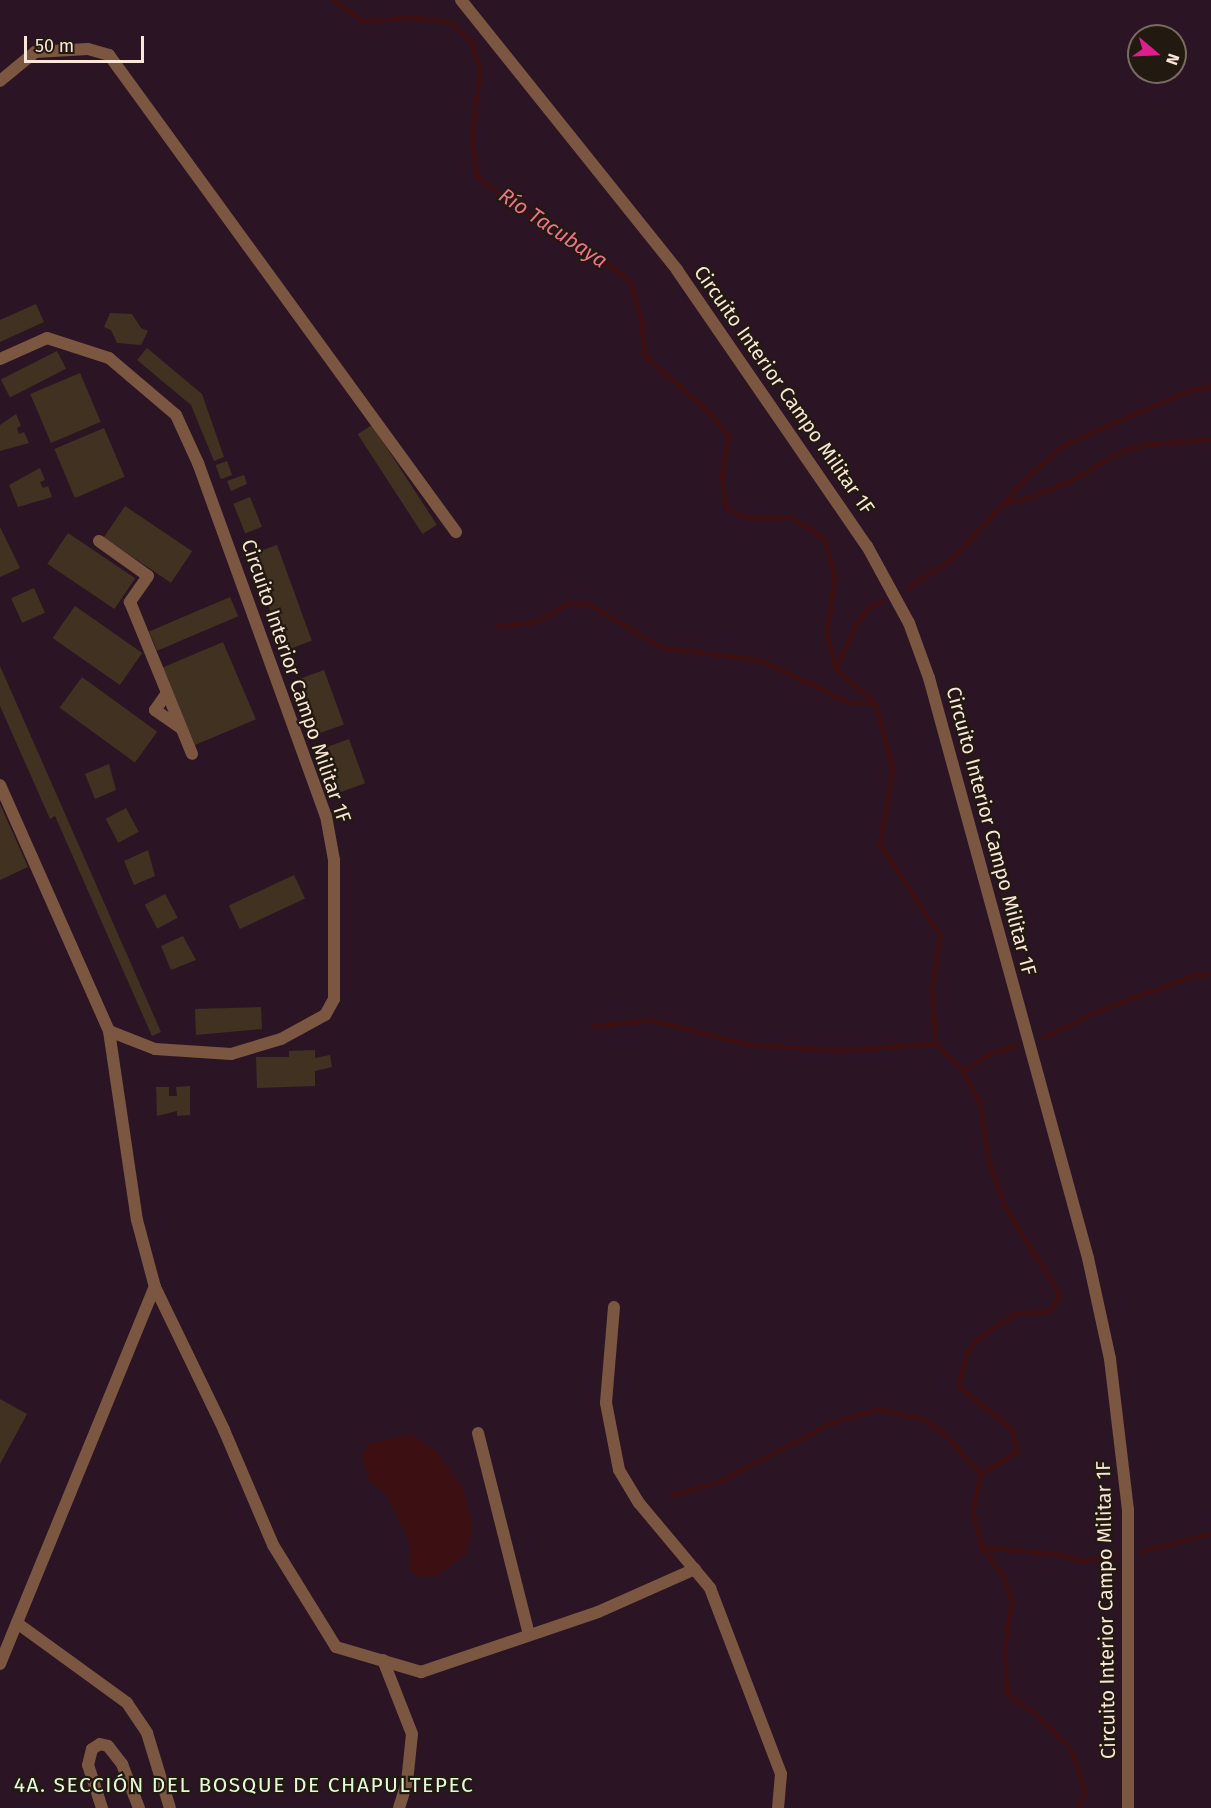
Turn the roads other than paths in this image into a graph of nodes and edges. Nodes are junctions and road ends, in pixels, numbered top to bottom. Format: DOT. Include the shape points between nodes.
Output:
graph roads {
  1 [pos="461,0"];
  2 [pos="0,81"];
  3 [pos="0,359"];
  4 [pos="456,532"];
  5 [pos="99,541"];
  6 [pos="192,754"];
  7 [pos="0,785"];
  8 [pos="109,1031"];
  9 [pos="155,1287"];
  10 [pos="614,1307"];
  11 [pos="478,1432"];
  12 [pos="694,1569"];
  13 [pos="17,1623"];
  14 [pos="528,1634"];
  15 [pos="383,1660"];
  16 [pos="0,1664"];
  17 [pos="102,1808"];
  18 [pos="139,1808"];
  19 [pos="170,1808"];
  20 [pos="399,1808"];
  21 [pos="778,1808"];
  22 [pos="1128,1808"];
  1 -- 22 [label="street, Circuito Interior Campo Militar 1F" via="677,270 867,546 913,634 929,678 1088,1258 1110,1359 1128,1510"];
  2 -- 4 [label="street" via="35,52 88,49 109,55"];
  3 -- 8 [label="street, Circuito Interior Campo Militar 1F" via="47,338 57,341 109,358 176,415 198,463 326,816 334,860 334,999 326,1015 281,1039 231,1054 155,1049"];
  5 -- 6 [label="street" via="148,576 130,602"];
  7 -- 8 [label="street"];
  8 -- 9 [label="street" via="137,1220"];
  9 -- 13 [label="street"];
  9 -- 15 [label="street" via="224,1430 273,1545 336,1647"];
  10 -- 12 [label="street" via="606,1404 619,1470 639,1503"];
  11 -- 14 [label="street"];
  12 -- 14 [label="street" via="598,1612"];
  12 -- 21 [label="street" via="710,1588 781,1774"];
  13 -- 16 [label="street"];
  13 -- 19 [label="street" via="127,1703 147,1733"];
  14 -- 15 [label="street" via="421,1672"];
  15 -- 20 [label="street" via="412,1734 407,1782"];
  17 -- 18 [label="street" via="88,1765 92,1749 100,1744 108,1746 122,1764"];
}
